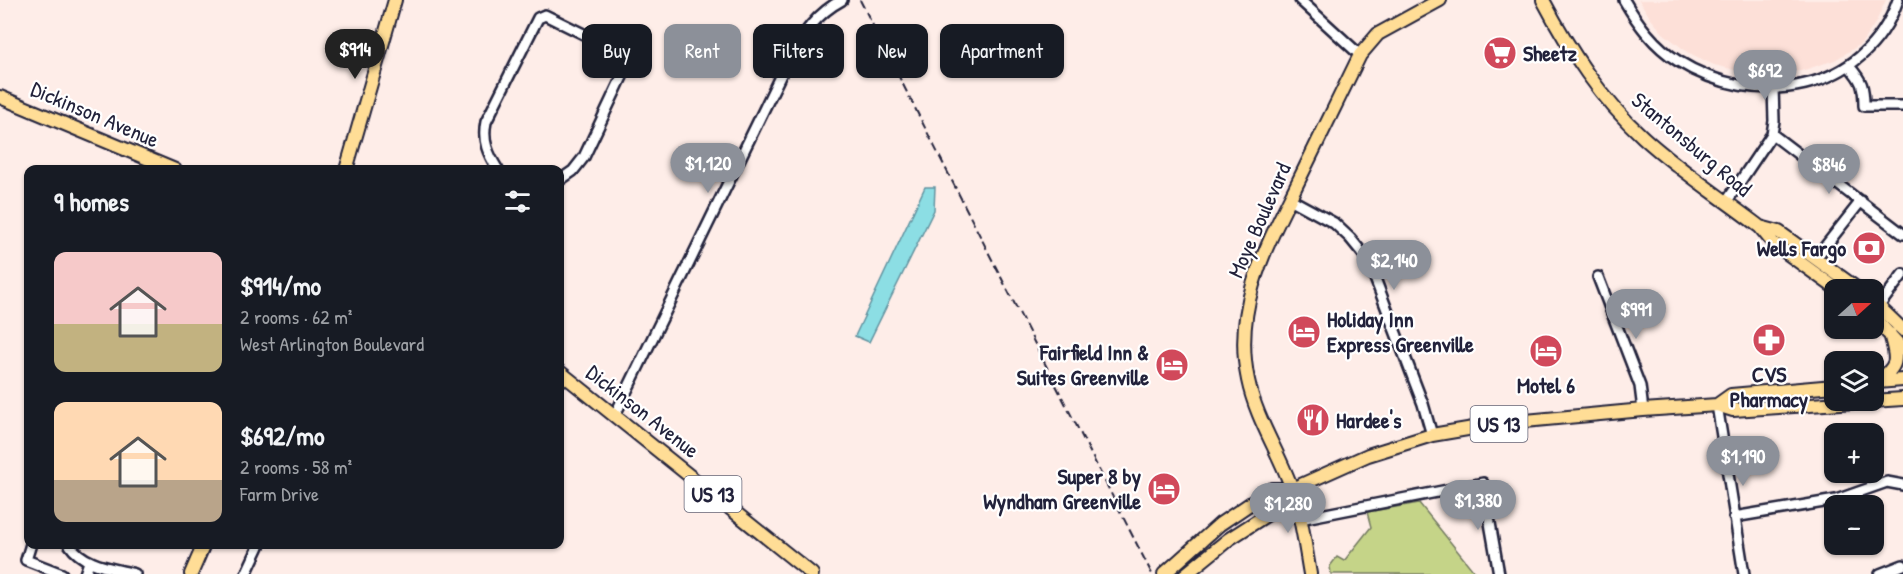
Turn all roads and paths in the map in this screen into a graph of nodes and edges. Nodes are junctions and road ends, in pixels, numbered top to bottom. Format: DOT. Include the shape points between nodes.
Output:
graph roads {
  1 [pos="395,0"];
  2 [pos="842,0"];
  3 [pos="1300,0"];
  4 [pos="1440,0"];
  5 [pos="1543,0"];
  6 [pos="1624,0"];
  7 [pos="1898,0"];
  8 [pos="1893,14"];
  9 [pos="1903,18"];
  10 [pos="1360,55"];
  11 [pos="1849,66"];
  12 [pos="1773,87"];
  13 [pos="0,97"];
  14 [pos="1903,106"];
  15 [pos="1772,134"];
  16 [pos="162,165"];
  17 [pos="347,165"];
  18 [pos="496,165"];
  19 [pos="564,177"];
  20 [pos="1290,199"];
  21 [pos="1726,201"];
  22 [pos="1861,201"];
  23 [pos="1760,227"];
  24 [pos="1903,234"];
  25 [pos="1816,258"];
  26 [pos="1903,274"];
  27 [pos="1598,277"];
  28 [pos="1844,279"];
  29 [pos="1824,280"];
  30 [pos="1884,298"];
  31 [pos="1884,316"];
  32 [pos="1884,324"];
  33 [pos="1903,330"];
  34 [pos="1890,334"];
  35 [pos="1903,348"];
  36 [pos="564,375"];
  37 [pos="1884,377"];
  38 [pos="1903,380"];
  39 [pos="1884,381"];
  40 [pos="1824,387"];
  41 [pos="1903,399"];
  42 [pos="1717,405"];
  43 [pos="1642,410"];
  44 [pos="615,415"];
  45 [pos="1432,435"];
  46 [pos="1903,485"];
  47 [pos="1292,489"];
  48 [pos="1734,517"];
  49 [pos="1300,519"];
  50 [pos="29,549"];
  51 [pos="72,549"];
  52 [pos="202,549"];
  53 [pos="258,549"];
  54 [pos="89,562"];
  55 [pos="1903,565"];
  56 [pos="40,570"];
  57 [pos="62,574"];
  58 [pos="85,574"];
  59 [pos="135,574"];
  60 [pos="191,574"];
  61 [pos="246,574"];
  62 [pos="812,574"];
  63 [pos="1164,574"];
  64 [pos="1186,574"];
  65 [pos="1310,574"];
  66 [pos="1499,574"];
  67 [pos="1744,574"];
  68 [pos="1880,574"];
  1 -- 17 [label="main road"];
  2 -- 44 [label="street" via="814,20 789,58"];
  3 -- 10 [label="street"];
  4 -- 10 [label="main road, Moye Boulevard" via="1378,34"];
  5 -- 21 [label="main road, Stantonsburg Road" via="1588,75 1621,115 1643,137"];
  6 -- 12 [label="street" via="1649,37 1678,61 1722,81"];
  7 -- 8 [label="street"];
  8 -- 9 [label="street"];
  8 -- 11 [label="street" via="1876,43"];
  10 -- 20 [label="main road, Moye Boulevard"];
  11 -- 12 [label="street" via="1811,83"];
  11 -- 14 [label="street" via="1864,88 1864,106"];
  12 -- 15 [label="street"];
  13 -- 16 [label="main road, Dickinson Avenue"];
  15 -- 21 [label="street"];
  15 -- 22 [label="street"];
  18 -- 19 [label="street" via="486,146 486,122 538,18 545,15 630,60 584,157"];
  20 -- 45 [label="street" via="1334,223 1368,260"];
  20 -- 47 [label="main road, Moye Boulevard" via="1248,298 1244,345 1258,414"];
  21 -- 23 [label="main road, Stantonsburg Road"];
  22 -- 24 [label="street"];
  22 -- 25 [label="street"];
  23 -- 25 [label="main road, Stantonsburg Road" via="1779,232"];
  23 -- 29 [label="main road, Stantonsburg Road" via="1773,243"];
  25 -- 28 [label="main road, Stantonsburg Road"];
  26 -- 30 [label="street"];
  27 -- 43 [label="street" via="1640,386"];
  31 -- 33 [label="main road"];
  32 -- 34 [label="main road"];
  34 -- 35 [label="main road"];
  34 -- 37 [label="main road" via="1894,367"];
  36 -- 44 [label="main road, Dickinson Avenue / US 13"];
  38 -- 39 [label="main road"];
  40 -- 42 [label="main road, US 13" via="1731,395"];
  41 -- 42 [label="main road, US 13" via="1734,410"];
  42 -- 43 [label="main road, US 13"];
  42 -- 48 [label="street"];
  43 -- 45 [label="main road, US 13" via="1503,423"];
  44 -- 62 [label="main road, Dickinson Avenue / US 13"];
  45 -- 47 [label="main road, US 13" via="1368,455"];
  46 -- 48 [label="street" via="1887,482 1836,500"];
  47 -- 49 [label="main road, Moye Boulevard"];
  47 -- 63 [label="main road, US 13" via="1272,489 1252,501"];
  47 -- 64 [label="main road, US 13" via="1279,507 1228,539"];
  48 -- 67 [label="street"];
  49 -- 65 [label="main road, Moye Boulevard"];
  49 -- 66 [label="street" via="1483,483"];
  50 -- 56 [label="street" via="26,560"];
  51 -- 54 [label="street"];
  52 -- 60 [label="main road"];
  53 -- 61 [label="street"];
  54 -- 58 [label="street"];
  54 -- 59 [label="street"];
  55 -- 68 [label="street"];
  56 -- 57 [label="street"];
}
